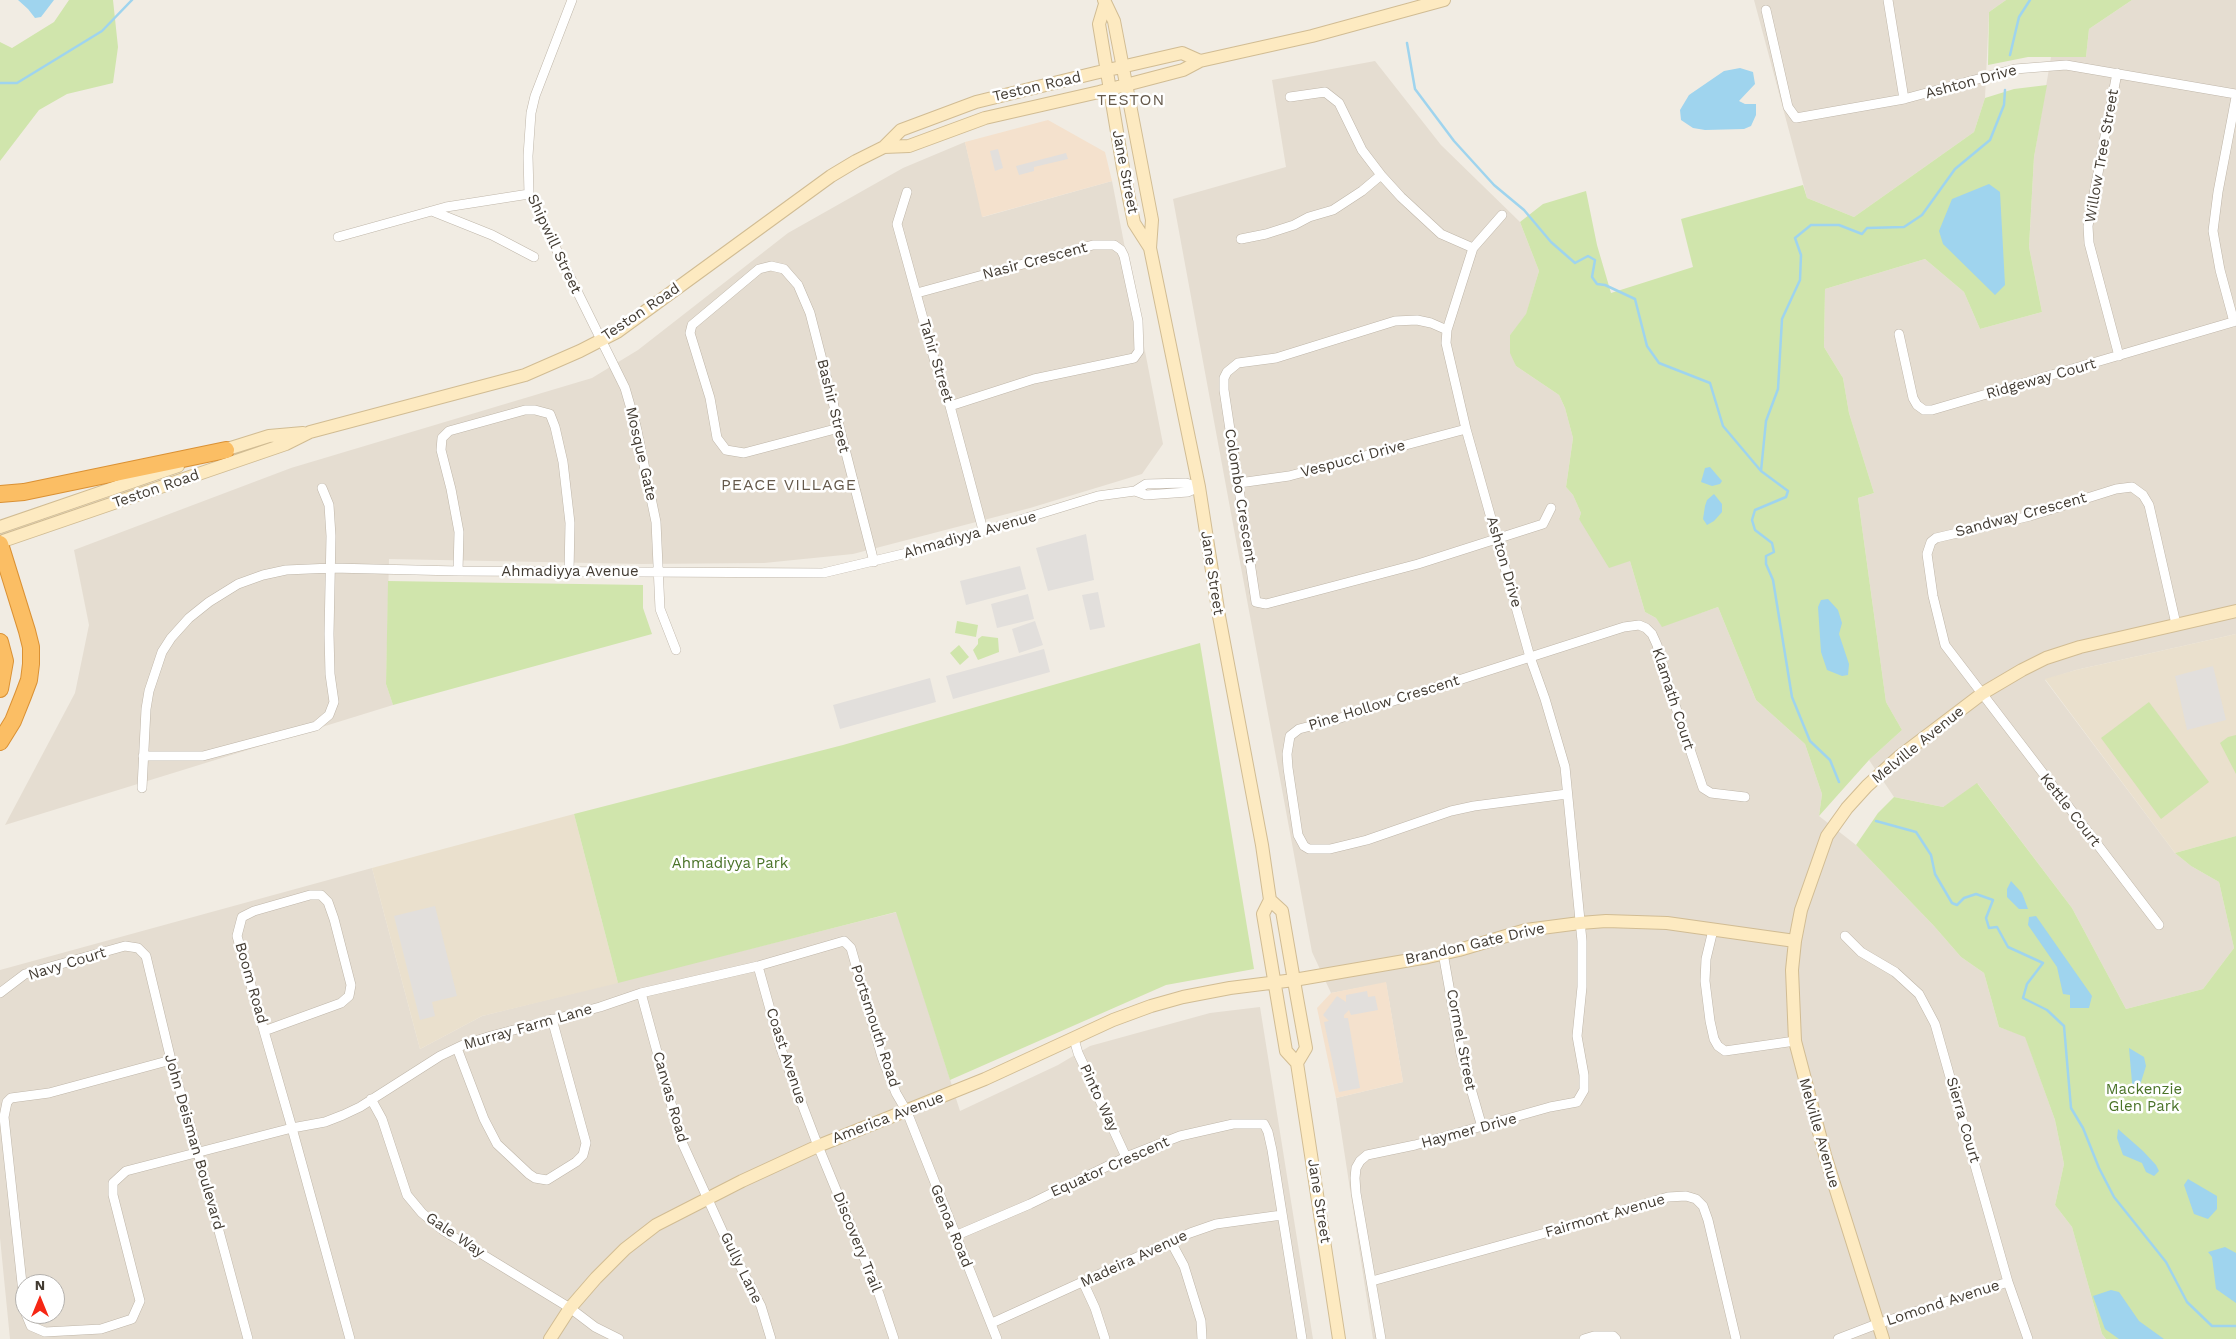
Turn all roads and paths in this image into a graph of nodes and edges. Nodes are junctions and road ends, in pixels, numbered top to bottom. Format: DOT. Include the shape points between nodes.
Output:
graph roads {
  1 [pos="572,0"];
  2 [pos="1444,0"];
  3 [pos="1888,0"];
  4 [pos="1104,2"];
  5 [pos="1766,10"];
  6 [pos="1200,61"];
  7 [pos="1122,67"];
  8 [pos="1107,71"];
  9 [pos="2118,72"];
  10 [pos="1126,85"];
  11 [pos="1110,89"];
  12 [pos="2236,96"];
  13 [pos="1290,97"];
  14 [pos="1904,99"];
  15 [pos="884,147"];
  16 [pos="1381,175"];
  17 [pos="907,192"];
  18 [pos="529,194"];
  19 [pos="431,211"];
  20 [pos="1502,214"];
  21 [pos="338,237"];
  22 [pos="1240,239"];
  23 [pos="1150,248"];
  24 [pos="1473,248"];
  25 [pos="534,257"];
  26 [pos="917,293"];
  27 [pos="2235,322"];
  28 [pos="1447,330"];
  29 [pos="1899,334"];
  30 [pos="600,341"];
  31 [pos="2119,356"];
  32 [pos="950,406"];
  33 [pos="838,428"];
  34 [pos="1466,429"];
  35 [pos="310,432"];
  36 [pos="226,450"];
  37 [pos="1239,483"];
  38 [pos="1199,487"];
  39 [pos="322,488"];
  40 [pos="0,494"];
  41 [pos="1551,508"];
  42 [pos="0,527"];
  43 [pos="982,530"];
  44 [pos="1498,538"];
  45 [pos="0,543"];
  46 [pos="874,562"];
  47 [pos="332,568"];
  48 [pos="458,571"];
  49 [pos="569,572"];
  50 [pos="658,573"];
  51 [pos="2236,611"];
  52 [pos="2176,624"];
  53 [pos="0,642"];
  54 [pos="676,650"];
  55 [pos="1530,657"];
  56 [pos="0,689"];
  57 [pos="1983,692"];
  58 [pos="0,742"];
  59 [pos="143,756"];
  60 [pos="142,788"];
  61 [pos="1567,794"];
  62 [pos="1745,797"];
  63 [pos="1270,900"];
  64 [pos="1580,923"];
  65 [pos="2159,925"];
  66 [pos="1713,930"];
  67 [pos="1845,936"];
  68 [pos="844,940"];
  69 [pos="1795,941"];
  70 [pos="138,948"];
  71 [pos="1443,952"];
  72 [pos="758,966"];
  73 [pos="1294,980"];
  74 [pos="1275,983"];
  75 [pos="0,993"];
  76 [pos="641,993"];
  77 [pos="552,1019"];
  78 [pos="264,1031"];
  79 [pos="1074,1039"];
  80 [pos="1795,1041"];
  81 [pos="457,1048"];
  82 [pos="171,1060"];
  83 [pos="1297,1063"];
  84 [pos="371,1099"];
  85 [pos="906,1112"];
  86 [pos="1482,1127"];
  87 [pos="292,1128"];
  88 [pos="818,1146"];
  89 [pos="198,1153"];
  90 [pos="1126,1157"];
  91 [pos="708,1198"];
  92 [pos="1282,1215"];
  93 [pos="955,1236"];
  94 [pos="1172,1242"];
  95 [pos="22,1274"];
  96 [pos="1372,1281"];
  97 [pos="1083,1282"];
  98 [pos="2008,1282"];
  99 [pos="570,1308"];
  100 [pos="992,1323"];
  101 [pos="30,1324"];
  102 [pos="1877,1324"];
  103 [pos="248,1339"];
  104 [pos="350,1339"];
  105 [pos="550,1339"];
  106 [pos="619,1339"];
  107 [pos="771,1339"];
  108 [pos="894,1339"];
  109 [pos="998,1339"];
  110 [pos="1105,1339"];
  111 [pos="1202,1339"];
  112 [pos="1302,1339"];
  113 [pos="1340,1339"];
  114 [pos="1381,1339"];
  115 [pos="1584,1339"];
  116 [pos="1616,1339"];
  117 [pos="1736,1339"];
  118 [pos="1838,1339"];
  119 [pos="1883,1339"];
  120 [pos="2028,1339"];
  1 -- 18 [label="street, Shipwill Street" via="531,114"];
  2 -- 6 [label="main road, Teston Road" via="1312,36"];
  3 -- 14 [label="street"];
  4 -- 7 [label="main road, Jane Street" via="1114,21"];
  4 -- 8 [label="main road, Jane Street" via="1099,24"];
  5 -- 14 [label="street, Ashton Drive" via="1788,107 1796,118"];
  6 -- 7 [label="main road, Teston Road" via="1182,53"];
  6 -- 10 [label="main road, Teston Road" via="1183,70"];
  7 -- 8 [label="main road, Teston Road"];
  7 -- 10 [label="main road, Jane Street"];
  8 -- 11 [label="main road, Jane Street"];
  8 -- 15 [label="main road, Teston Road" via="976,102 901,130"];
  9 -- 12 [label="street, Ashton Drive"];
  9 -- 14 [label="street, Ashton Drive" via="2066,65 2015,69"];
  9 -- 31 [label="street, Willow Tree Street" via="2088,226"];
  10 -- 11 [label="main road, Teston Road"];
  10 -- 23 [label="main road, Jane Street" via="1152,220"];
  11 -- 15 [label="main road, Teston Road" via="985,118 908,146"];
  11 -- 23 [label="main road, Jane Street" via="1134,223"];
  12 -- 27 [label="street" via="2213,231"];
  13 -- 16 [label="street" via="1325,92 1339,103 1362,150"];
  15 -- 30 [label="main road, Teston Road" via="831,176 617,332"];
  16 -- 22 [label="street" via="1333,210 1266,234"];
  16 -- 24 [label="street" via="1441,234"];
  17 -- 26 [label="street, Tahir Street" via="897,224"];
  18 -- 19 [label="street" via="478,200"];
  18 -- 30 [label="street, Shipwill Street"];
  19 -- 21 [label="street"];
  19 -- 25 [label="street" via="492,235"];
  20 -- 24 [label="street, Ashton Drive"];
  23 -- 38 [label="main road, Jane Street"];
  24 -- 28 [label="street, Ashton Drive"];
  26 -- 32 [label="street, Tahir Street"];
  26 -- 32 [label="street, Nasir Crescent" via="1093,245 1114,245 1124,256 1138,321 1138,351 1134,358 1034,378"];
  27 -- 31 [label="street, Ridgeway Court"];
  28 -- 34 [label="street, Ashton Drive" via="1446,343"];
  28 -- 37 [label="street, Colombo Crescent" via="1417,320 1395,321 1276,358 1238,363 1231,367 1224,378 1224,390"];
  29 -- 31 [label="street, Ridgeway Court" via="1913,398 1924,410"];
  30 -- 35 [label="main road, Teston Road" via="525,376"];
  30 -- 50 [label="street, Mosque Gate" via="624,388 636,426 656,522"];
  32 -- 43 [label="street, Tahir Street"];
  33 -- 33 [label="street, Bashir Street" via="810,313 798,285 784,269 771,266 759,269 692,325 690,334 710,398 717,438 726,450 744,453"];
  33 -- 46 [label="street, Bashir Street"];
  34 -- 37 [label="street, Vespucci Drive" via="1289,476"];
  34 -- 44 [label="street, Ashton Drive"];
  35 -- 36 [label="main road, Teston Road" via="269,436"];
  35 -- 45 [label="main road, Teston Road" via="286,444"];
  36 -- 40 [label="highway" via="24,492"];
  36 -- 42 [label="main road, Teston Road"];
  37 -- 44 [label="street, Colombo Crescent" via="1256,602 1266,604 1418,564"];
  38 -- 43 [label="street, Ahmadiyya Avenue" via="1186,483 1146,484 1134,491 1098,496"];
  38 -- 63 [label="main road, Jane Street"];
  39 -- 47 [label="street" via="329,505"];
  41 -- 44 [label="street" via="1543,524"];
  43 -- 46 [label="street, Ahmadiyya Avenue"];
  44 -- 55 [label="street, Ashton Drive"];
  45 -- 58 [label="highway" via="28,630 32,664 24,696"];
  46 -- 50 [label="street, Ahmadiyya Avenue" via="824,573"];
  47 -- 48 [label="street, Ahmadiyya Avenue"];
  47 -- 59 [label="street, Ahmadiyya Avenue" via="286,570 264,575 231,588 189,618 171,638 156,667 146,709"];
  47 -- 59 [label="street" via="329,634 334,702 324,720 316,726 203,756"];
  48 -- 49 [label="street, Ahmadiyya Avenue"];
  48 -- 49 [label="street" via="459,532 441,450 442,438 450,431 534,410 550,414 563,462 570,523"];
  49 -- 50 [label="street, Ahmadiyya Avenue"];
  50 -- 54 [label="street, Mosque Gate" via="660,609"];
  51 -- 52 [label="main road, Melville Avenue"];
  52 -- 57 [label="main road, Melville Avenue" via="2046,658"];
  52 -- 57 [label="street, Sandway Crescent" via="2149,505 2143,495 2132,487 1936,538 1927,554 1939,628 1945,645"];
  53 -- 56 [label="highway" via="5,661"];
  55 -- 61 [label="street, Ashton Drive" via="1560,746"];
  55 -- 61 [label="street, Pine Hollow Crescent" via="1299,729 1290,736 1287,754 1298,835 1309,849 1330,849 1368,840 1451,811"];
  55 -- 62 [label="street, Klamath Court" via="1624,626 1646,628 1657,645 1703,788 1712,793"];
  57 -- 65 [label="street, Kettle Court"];
  57 -- 69 [label="main road, Melville Avenue" via="1900,756 1847,808 1828,836 1804,902"];
  59 -- 60 [label="street, Ahmadiyya Avenue"];
  61 -- 64 [label="street, Ashton Drive"];
  63 -- 73 [label="main road, Jane Street" via="1282,911"];
  63 -- 74 [label="main road, Jane Street" via="1262,914"];
  64 -- 66 [label="main road, Brandon Gate Drive" via="1640,921"];
  64 -- 71 [label="main road, Brandon Gate Drive" via="1526,930"];
  64 -- 86 [label="street, Haymer Drive" via="1582,987 1577,1036 1584,1075 1582,1096 1577,1102"];
  66 -- 69 [label="main road, Brandon Gate Drive"];
  66 -- 80 [label="street" via="1705,981 1710,1021 1718,1046 1725,1051"];
  67 -- 98 [label="street, Sierra Court" via="1861,952 1890,968 1919,994 1935,1024"];
  68 -- 72 [label="street, Murray Farm Lane"];
  68 -- 85 [label="street, Portsmouth Road" via="851,948 882,1058"];
  69 -- 80 [label="main road, Melville Avenue" via="1792,970"];
  70 -- 75 [label="street, Navy Court" via="125,946 25,974"];
  70 -- 82 [label="street, John Deisman Boulevard" via="146,956"];
  71 -- 73 [label="main road, Brandon Gate Drive"];
  71 -- 86 [label="street, Cormel Street" via="1461,1054"];
  72 -- 76 [label="street, Murray Farm Lane"];
  72 -- 88 [label="street, Coast Avenue" via="781,1049"];
  73 -- 74 [label="main road, Brandon Gate Drive"];
  73 -- 83 [label="main road, Jane Street" via="1306,1048"];
  74 -- 79 [label="main road, America Avenue" via="1183,997 1136,1012"];
  74 -- 83 [label="main road, Jane Street" via="1286,1052"];
  76 -- 77 [label="street, Murray Farm Lane"];
  76 -- 91 [label="street, Canvas Road" via="681,1140"];
  77 -- 81 [label="street, Murray Farm Lane"];
  77 -- 81 [label="street" via="586,1143 583,1156 547,1180 529,1174 497,1144"];
  78 -- 78 [label="street, Boom Road" via="341,1004 349,996 351,985 334,919 328,902 321,896 254,911 242,917 238,925 237,936"];
  78 -- 87 [label="street, Boom Road"];
  79 -- 85 [label="main road, America Avenue"];
  79 -- 90 [label="street, Pinto Way"];
  80 -- 102 [label="main road, Melville Avenue" via="1824,1155"];
  81 -- 84 [label="street, Murray Farm Lane"];
  82 -- 89 [label="street, John Deisman Boulevard"];
  82 -- 95 [label="street" via="49,1093 11,1098 7,1102 4,1117"];
  83 -- 113 [label="main road, Jane Street"];
  84 -- 87 [label="street, Murray Farm Lane" via="325,1122"];
  84 -- 99 [label="street, Gale Way" via="382,1119 407,1195 414,1205 444,1231"];
  85 -- 88 [label="main road, America Avenue"];
  85 -- 93 [label="street, Genoa Road"];
  86 -- 96 [label="street, Haymer Drive" via="1372,1154 1360,1161 1356,1168 1356,1193"];
  87 -- 89 [label="street, Murray Farm Lane"];
  87 -- 104 [label="street, Boom Road"];
  88 -- 91 [label="main road, America Avenue"];
  88 -- 108 [label="street, Discovery Trail" via="879,1294"];
  89 -- 101 [label="street, Murray Farm Lane" via="126,1171 113,1183 114,1204 140,1301 132,1319 101,1329 45,1332"];
  89 -- 103 [label="street, John Deisman Boulevard"];
  90 -- 92 [label="street, Equator Crescent" via="1200,1130 1233,1124 1264,1124 1272,1150"];
  90 -- 93 [label="street, Equator Crescent"];
  91 -- 99 [label="main road, America Avenue" via="656,1225 625,1249"];
  91 -- 107 [label="street, Gully Lane" via="760,1306"];
  92 -- 94 [label="street, Madeira Avenue" via="1216,1224"];
  92 -- 112 [label="street, Equator Crescent"];
  93 -- 100 [label="street, Genoa Road"];
  94 -- 97 [label="street, Madeira Avenue"];
  94 -- 111 [label="street" via="1184,1266 1201,1321"];
  96 -- 114 [label="street, Haymer Drive"];
  96 -- 117 [label="street, Fairmont Avenue" via="1668,1197 1686,1196 1703,1206 1708,1220"];
  97 -- 100 [label="street, Madeira Avenue"];
  97 -- 110 [label="street"];
  98 -- 102 [label="street, Lomond Avenue"];
  98 -- 120 [label="street, Sierra Court"];
  99 -- 105 [label="main road, America Avenue"];
  99 -- 106 [label="street, Gale Way" via="595,1327"];
  100 -- 109 [label="street, Genoa Road"];
  102 -- 118 [label="street, Lomond Avenue"];
  102 -- 119 [label="main road, Melville Avenue"];
  115 -- 116 [label="street" via="1594,1336 1613,1336"];
}
